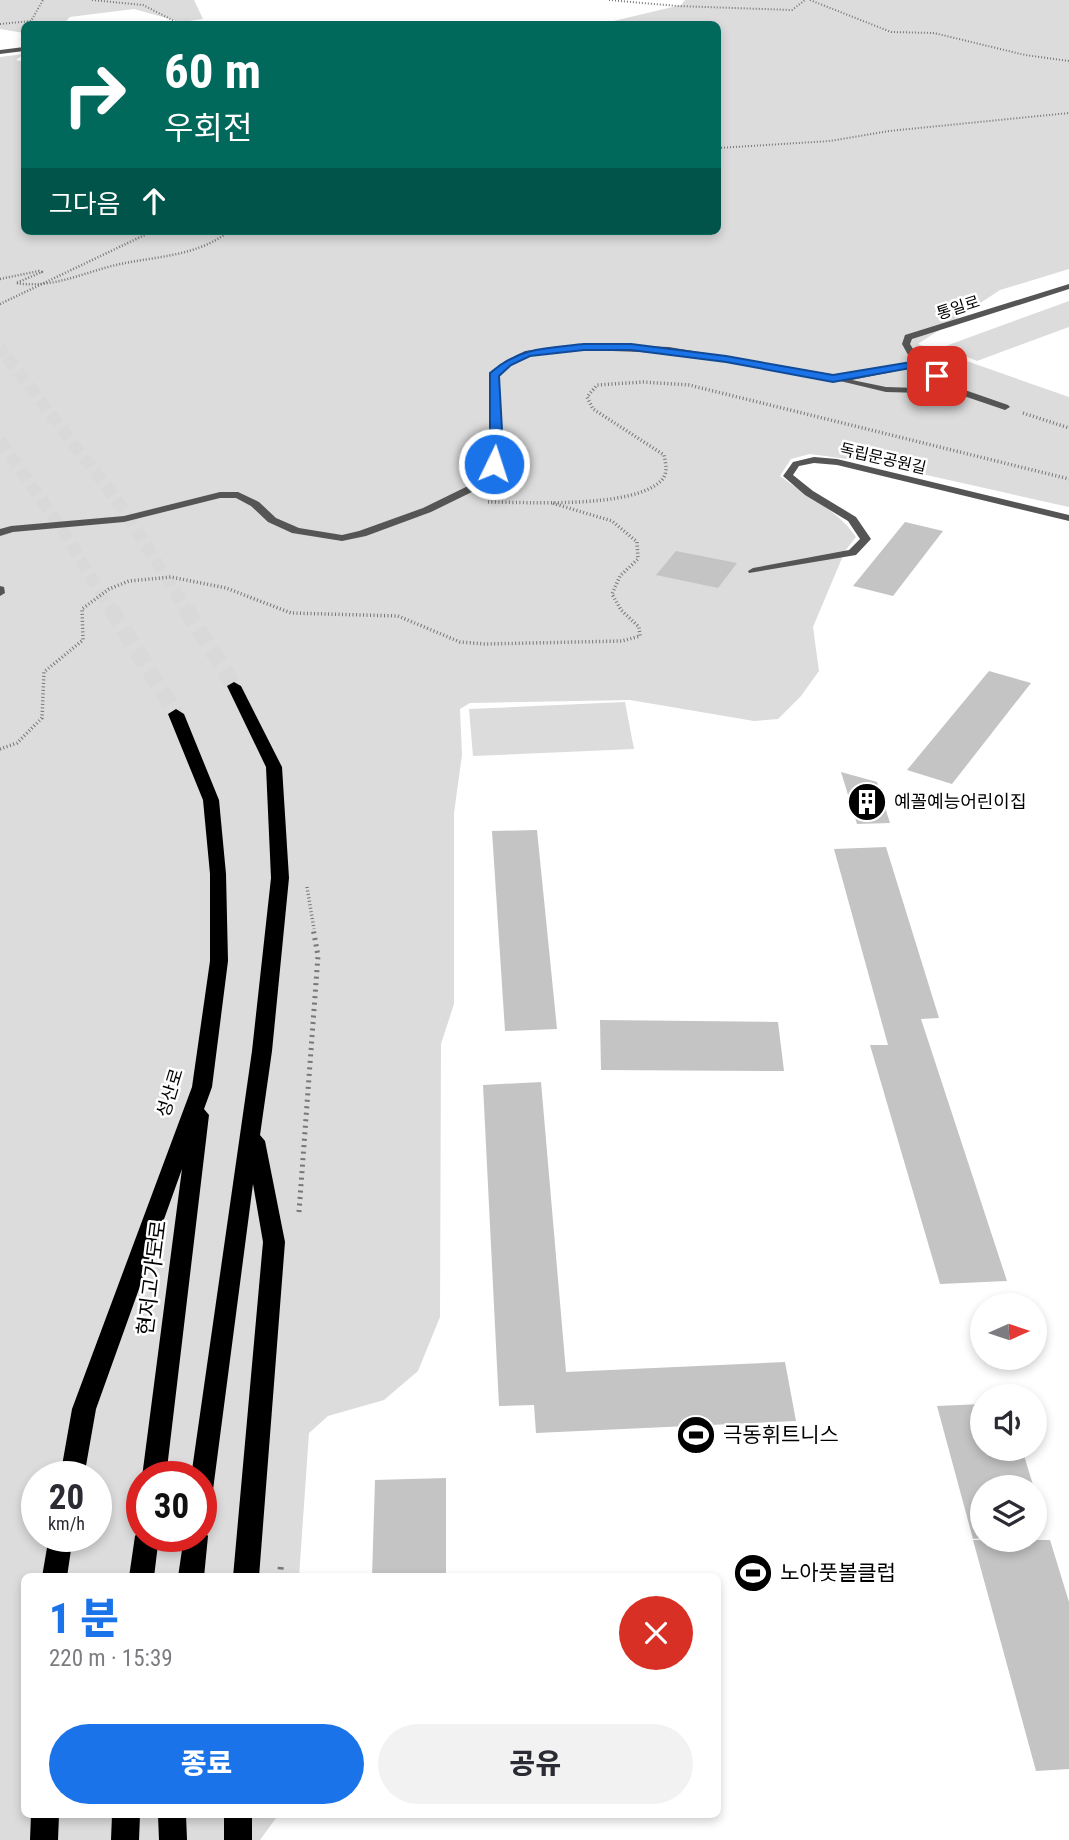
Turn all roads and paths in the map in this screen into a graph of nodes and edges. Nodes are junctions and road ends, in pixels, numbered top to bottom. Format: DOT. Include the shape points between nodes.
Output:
graph roads {
  1 [pos="43,0"];
  2 [pos="92,0"];
  3 [pos="608,0"];
  4 [pos="804,0"];
  5 [pos="810,0"];
  6 [pos="32,21"];
  7 [pos="174,21"];
  8 [pos="21,22"];
  9 [pos="0,24"];
  10 [pos="21,49"];
  11 [pos="0,52"];
  12 [pos="1069,61"];
  13 [pos="1069,113"];
  14 [pos="721,148"];
  15 [pos="144,235"];
  16 [pos="224,235"];
  17 [pos="0,279"];
  18 [pos="33,286"];
  19 [pos="1069,286"];
  20 [pos="0,304"];
  21 [pos="917,364"];
  22 [pos="842,379"];
  23 [pos="959,391"];
  24 [pos="1004,407"];
  25 [pos="1069,428"];
  26 [pos="1069,479"];
  27 [pos="441,503"];
  28 [pos="552,503"];
  29 [pos="1069,518"];
  30 [pos="0,533"];
  31 [pos="753,570"];
  32 [pos="234,686"];
  33 [pos="176,714"];
  34 [pos="0,749"];
  35 [pos="305,873"];
  36 [pos="202,1087"];
  37 [pos="252,1128"];
  38 [pos="299,1218"];
  39 [pos="75,1461"];
  40 [pos="157,1461"];
  41 [pos="204,1461"];
  42 [pos="58,1552"];
  43 [pos="145,1552"];
  44 [pos="194,1552"];
  45 [pos="281,1563"];
  46 [pos="55,1573"];
  47 [pos="142,1573"];
  48 [pos="191,1573"];
  49 [pos="246,1573"];
  50 [pos="280,1573"];
  51 [pos="45,1818"];
  52 [pos="126,1818"];
  53 [pos="172,1818"];
  54 [pos="238,1818"];
  55 [pos="44,1840"];
  56 [pos="125,1840"];
  57 [pos="173,1840"];
  58 [pos="237,1840"];
  1 -- 6 [label="path"];
  2 -- 7 [label="path" via="143,5"];
  3 -- 4 [label="path" via="652,6 792,10"];
  5 -- 12 [label="path" via="891,32 934,33"];
  8 -- 9 [label="path"];
  10 -- 11 [label="street"];
  13 -- 14 [label="path" via="830,141"];
  15 -- 18 [label="path"];
  16 -- 18 [label="path" via="179,254"];
  17 -- 18 [label="path" via="42,272 16,283"];
  18 -- 20 [label="path"];
  19 -- 21 [label="street, 통일로" via="908,337 906,344"];
  21 -- 22 [label="street"];
  21 -- 23 [label="street"];
  22 -- 23 [label="street" via="915,392"];
  22 -- 27 [label="street" via="631,347 528,353 494,375 494,464 472,488"];
  23 -- 24 [label="street"];
  24 -- 25 [label="path"];
  26 -- 28 [label="path" via="689,386 624,382 597,385 587,397 593,409 664,456 666,474 639,493"];
  27 -- 28 [label="path"];
  27 -- 30 [label="street" via="388,526 342,538 296,531 238,495 220,495 124,519"];
  28 -- 34 [label="path" via="612,521 637,542 638,559 620,576 612,594 639,627 640,636 622,641 460,642 398,616 290,613 203,582 171,577 129,581 82,609 83,640 44,672 42,718 17,743"];
  29 -- 31 [label="street, 독립문공원길" via="814,460 796,464 788,475 852,519 866,539 852,553"];
  32 -- 37 [label="main road" via="274,767 280,878"];
  33 -- 36 [label="main road, 성산로" via="211,800 218,874 219,961"];
  35 -- 38 [label="path" via="318,956"];
  36 -- 39 [label="main road, 성산로" via="84,1409"];
  36 -- 40 [label="main road, 현저고가도로"];
  37 -- 41 [label="main road"];
  37 -- 49 [label="main road" via="274,1242"];
  42 -- 46 [label="main road"];
  43 -- 47 [label="main road"];
  44 -- 48 [label="main road"];
  45 -- 50 [label="path"];
  51 -- 55 [label="main road"];
  52 -- 56 [label="main road"];
  53 -- 57 [label="main road"];
  54 -- 58 [label="main road"];
}
